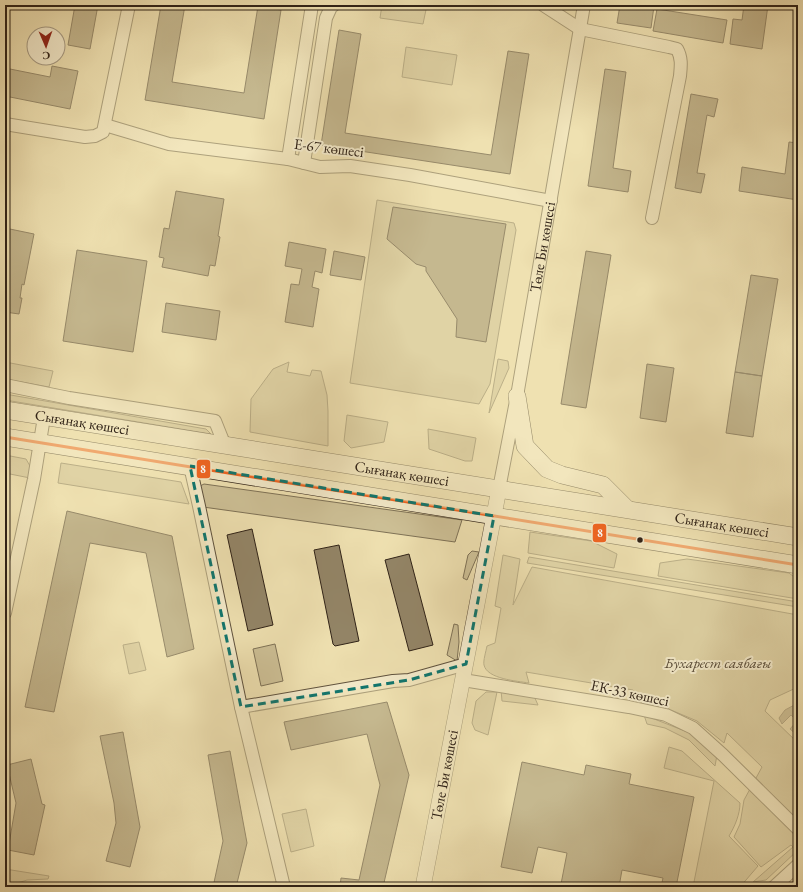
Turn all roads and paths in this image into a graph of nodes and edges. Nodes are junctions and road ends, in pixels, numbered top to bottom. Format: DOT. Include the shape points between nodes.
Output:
graph roads {
  1 [pos="129,5"];
  2 [pos="312,5"];
  3 [pos="334,5"];
  4 [pos="542,5"];
  5 [pos="584,5"];
  6 [pos="580,29"];
  7 [pos="5,124"];
  8 [pos="105,125"];
  9 [pos="288,159"];
  10 [pos="304,163"];
  11 [pos="551,201"];
  12 [pos="652,218"];
  13 [pos="5,385"];
  14 [pos="518,396"];
  15 [pos="5,410"];
  16 [pos="44,417"];
  17 [pos="5,437"];
  18 [pos="40,442"];
  19 [pos="225,446"];
  20 [pos="190,466"];
  21 [pos="499,489"];
  22 [pos="627,509"];
  23 [pos="494,516"];
  24 [pos="798,537"];
  25 [pos="798,564"];
  26 [pos="5,614"];
  27 [pos="467,658"];
  28 [pos="463,680"];
  29 [pos="241,707"];
  30 [pos="798,829"];
  31 [pos="798,866"];
  32 [pos="284,887"];
  33 [pos="423,887"];
  34 [pos="774,887"];
  1 -- 8 [label="street"];
  2 -- 9 [label="street"];
  3 -- 10 [label="street" via="326,18"];
  4 -- 6 [label="street"];
  5 -- 6 [label="street, Төле Би көшесі"];
  6 -- 11 [label="street, Төле Би көшесі"];
  6 -- 12 [label="street" via="669,47 677,49 680,54 680,76"];
  7 -- 8 [label="street" via="85,137 103,132"];
  8 -- 9 [label="street, Е-67 көшесі" via="169,144"];
  9 -- 10 [label="street, Е-67 көшесі"];
  10 -- 11 [label="street, Е-67 көшесі" via="350,166 410,175"];
  11 -- 14 [label="street, Төле Би көшесі"];
  13 -- 19 [label="street" via="215,421"];
  14 -- 21 [label="street, Төле Би көшесі"];
  14 -- 22 [label="main road" via="525,446 547,469 562,476 603,485"];
  15 -- 16 [label="main road, Сығанақ көшесі"];
  16 -- 18 [label="street"];
  16 -- 19 [label="main road, Сығанақ көшесі"];
  17 -- 18 [label="main road, Сығанақ көшесі"];
  18 -- 20 [label="main road, Сығанақ көшесі"];
  18 -- 26 [label="street"];
  19 -- 21 [label="main road, Сығанақ көшесі"];
  20 -- 23 [label="main road, Сығанақ көшесі"];
  20 -- 29 [label="street"];
  21 -- 22 [label="main road, Сығанақ көшесі"];
  21 -- 23 [label="street, Төле Би көшесі"];
  22 -- 24 [label="main road, Сығанақ көшесі"];
  23 -- 25 [label="main road, Сығанақ көшесі"];
  23 -- 27 [label="street, Төле Би көшесі"];
  27 -- 28 [label="street, Төле Би көшесі"];
  27 -- 29 [label="street" via="409,680"];
  28 -- 30 [label="street, ЕК-33 көшесі" via="666,715 693,728"];
  28 -- 33 [label="street, Төле Би көшесі"];
  29 -- 32 [label="street"];
  31 -- 34 [label="street"];
}
